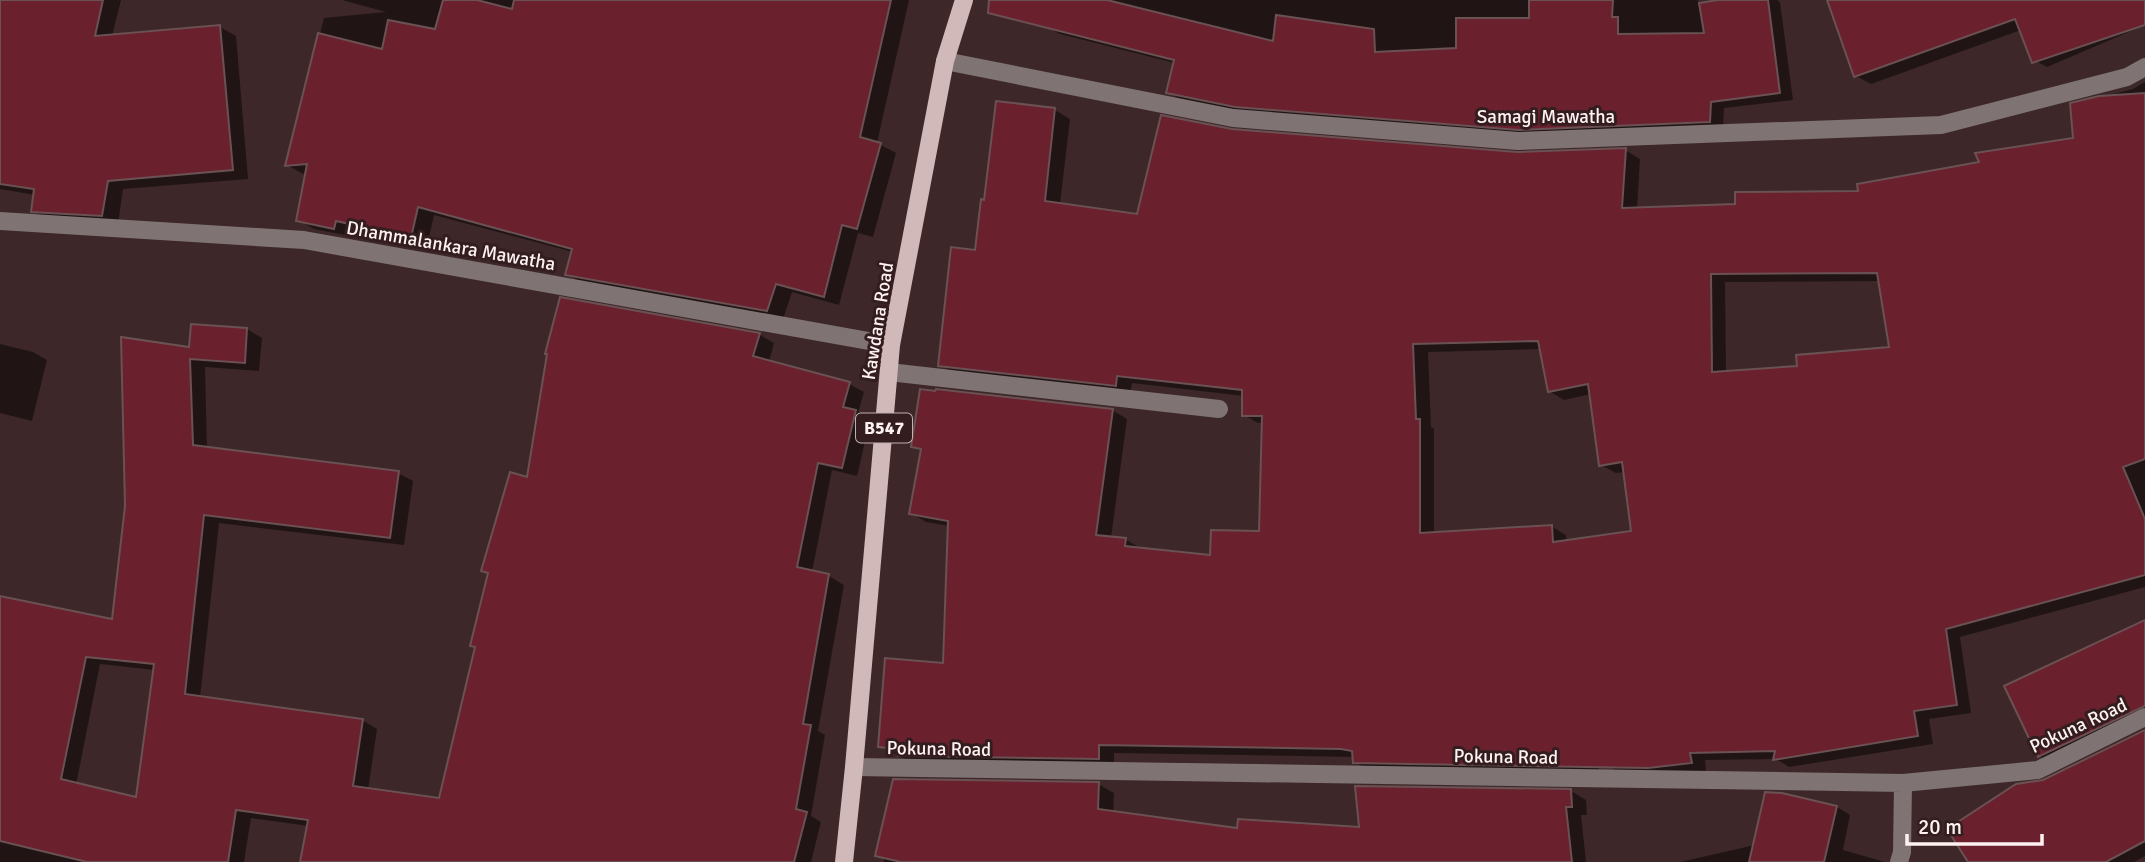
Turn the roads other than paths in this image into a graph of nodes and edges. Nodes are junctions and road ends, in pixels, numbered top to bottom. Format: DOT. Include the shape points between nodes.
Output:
graph roads {
  1 [pos="964,0"];
  2 [pos="946,61"];
  3 [pos="2145,67"];
  4 [pos="0,220"];
  5 [pos="891,345"];
  6 [pos="889,372"];
  7 [pos="1219,408"];
  8 [pos="2145,717"];
  9 [pos="854,767"];
  10 [pos="1903,783"];
  11 [pos="844,862"];
  12 [pos="1899,862"];
  1 -- 2 [label="main road, Kawdana Road / B547"];
  2 -- 3 [label="street, Samagi Mawatha" via="1233,118 1518,141 1941,125 2127,77"];
  2 -- 5 [label="main road, Kawdana Road / B547"];
  4 -- 5 [label="street, Dhammalankara Mawatha" via="304,240"];
  5 -- 6 [label="main road, Kawdana Road / B547"];
  6 -- 7 [label="street"];
  6 -- 9 [label="main road, Kawdana Road / B547"];
  8 -- 10 [label="street, Pokuna Road" via="2038,769"];
  9 -- 10 [label="street, Pokuna Road"];
  9 -- 11 [label="main road, Kawdana Road / B547"];
  10 -- 12 [label="street"];
}
